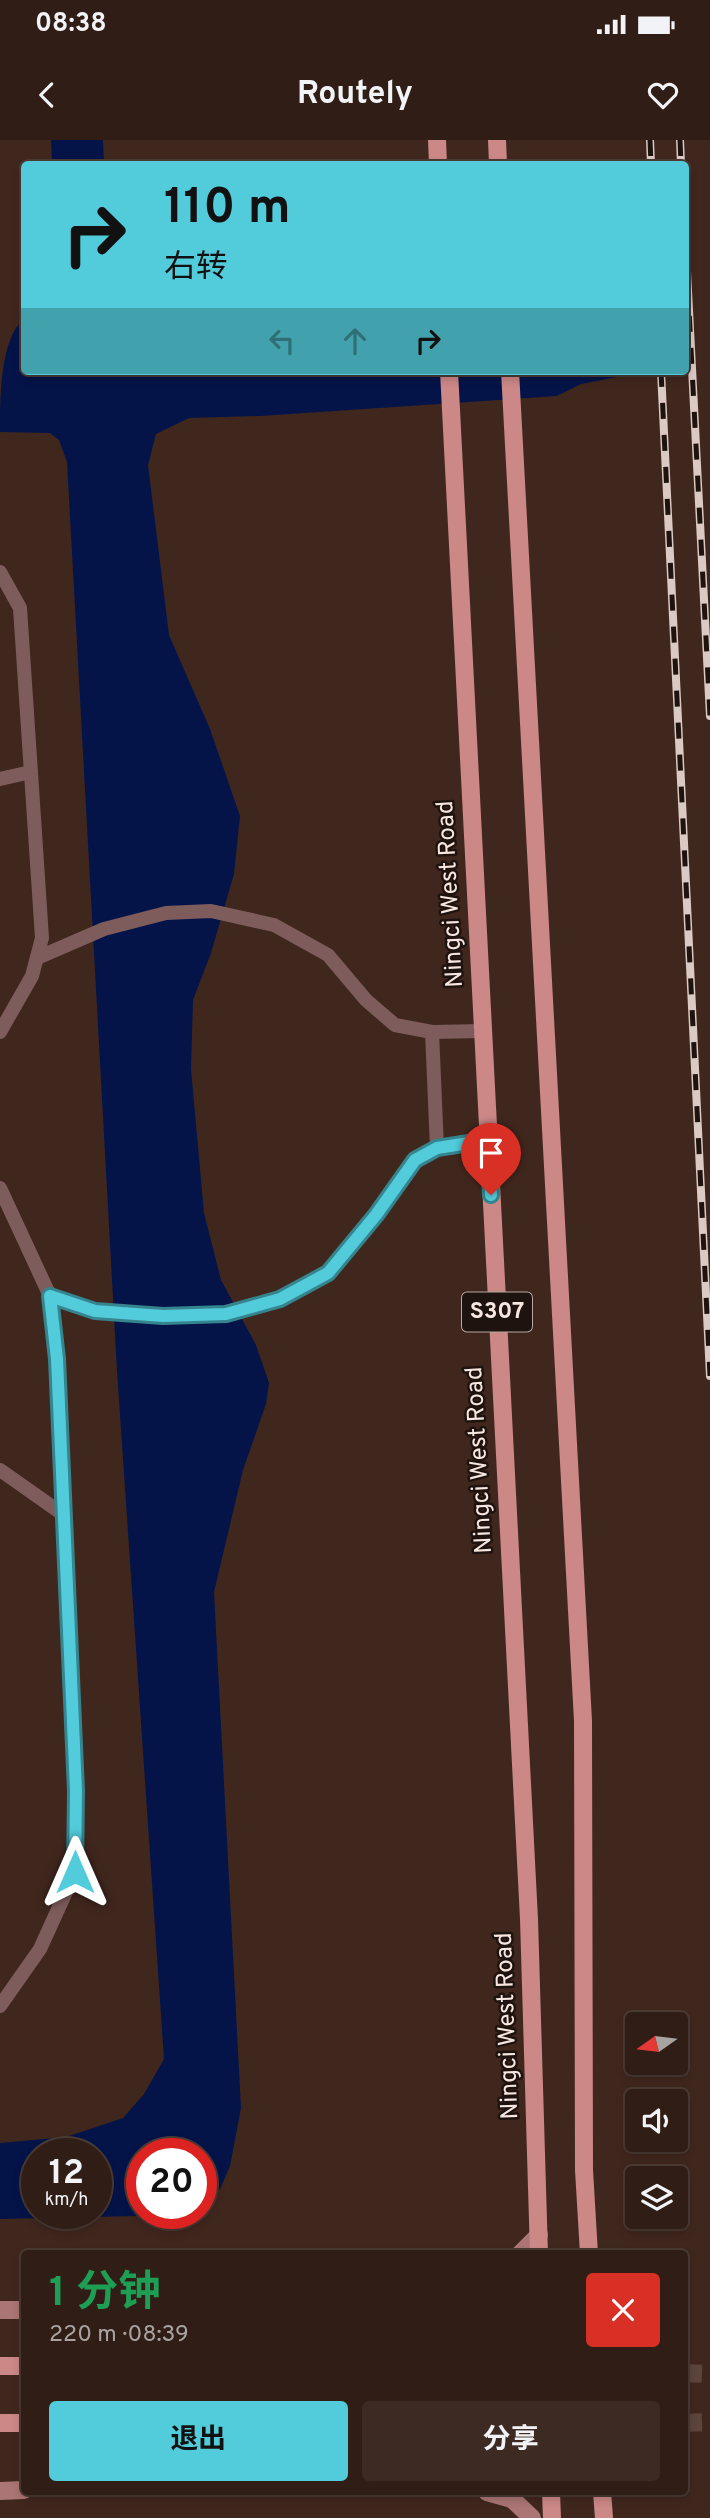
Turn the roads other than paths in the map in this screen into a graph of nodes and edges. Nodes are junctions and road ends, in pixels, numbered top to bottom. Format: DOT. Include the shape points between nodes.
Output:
graph roads {
  1 [pos="437,140"];
  2 [pos="497,140"];
  3 [pos="438,161"];
  4 [pos="498,161"];
  5 [pos="449,375"];
  6 [pos="509,375"];
  7 [pos="0,572"];
  8 [pos="31,772"];
  9 [pos="0,779"];
  10 [pos="37,958"];
  11 [pos="483,1031"];
  12 [pos="0,1032"];
  13 [pos="432,1032"];
  14 [pos="488,1140"];
  15 [pos="437,1148"];
  16 [pos="0,1188"];
  17 [pos="50,1296"];
  18 [pos="0,1470"];
  19 [pos="64,1515"];
  20 [pos="0,2006"];
  21 [pos="538,2235"];
  22 [pos="524,2250"];
  23 [pos="539,2250"];
  24 [pos="589,2250"];
  25 [pos="0,2310"];
  26 [pos="21,2310"];
  27 [pos="0,2366"];
  28 [pos="21,2366"];
  29 [pos="0,2423"];
  30 [pos="21,2423"];
  31 [pos="21,2490"];
  32 [pos="0,2491"];
  33 [pos="498,2495"];
  34 [pos="551,2495"];
  35 [pos="602,2495"];
  36 [pos="532,2518"];
  37 [pos="552,2518"];
  38 [pos="604,2518"];
  1 -- 3 [label="main road"];
  2 -- 4 [label="main road"];
  5 -- 11 [label="main road, Ningci West Road / S307"];
  6 -- 24 [label="main road, S307" via="583,1721 584,2170"];
  7 -- 8 [label="lane" via="20,608"];
  8 -- 9 [label="lane"];
  8 -- 10 [label="lane" via="42,938"];
  10 -- 12 [label="lane" via="32,976"];
  10 -- 13 [label="lane" via="104,929 166,913 211,911 274,925 328,956 395,1026"];
  11 -- 13 [label="lane"];
  11 -- 14 [label="main road, Ningci West Road / S307"];
  13 -- 15 [label="lane"];
  14 -- 15 [label="lane"];
  14 -- 21 [label="main road, Ningci West Road / S307" via="529,1919"];
  15 -- 17 [label="lane" via="415,1160 328,1273 280,1299 226,1314 163,1316 95,1311"];
  16 -- 17 [label="lane"];
  17 -- 19 [label="lane"];
  18 -- 19 [label="lane"];
  19 -- 20 [label="lane" via="75,1872 40,1949"];
  21 -- 22 [label="main road"];
  21 -- 23 [label="main road, Ningci West Road / S307"];
  25 -- 26 [label="main road"];
  27 -- 28 [label="main road"];
  29 -- 30 [label="main road"];
  31 -- 32 [label="main road"];
  33 -- 36 [label="main road" via="512,2499"];
  34 -- 37 [label="main road"];
  35 -- 38 [label="main road"];
}
